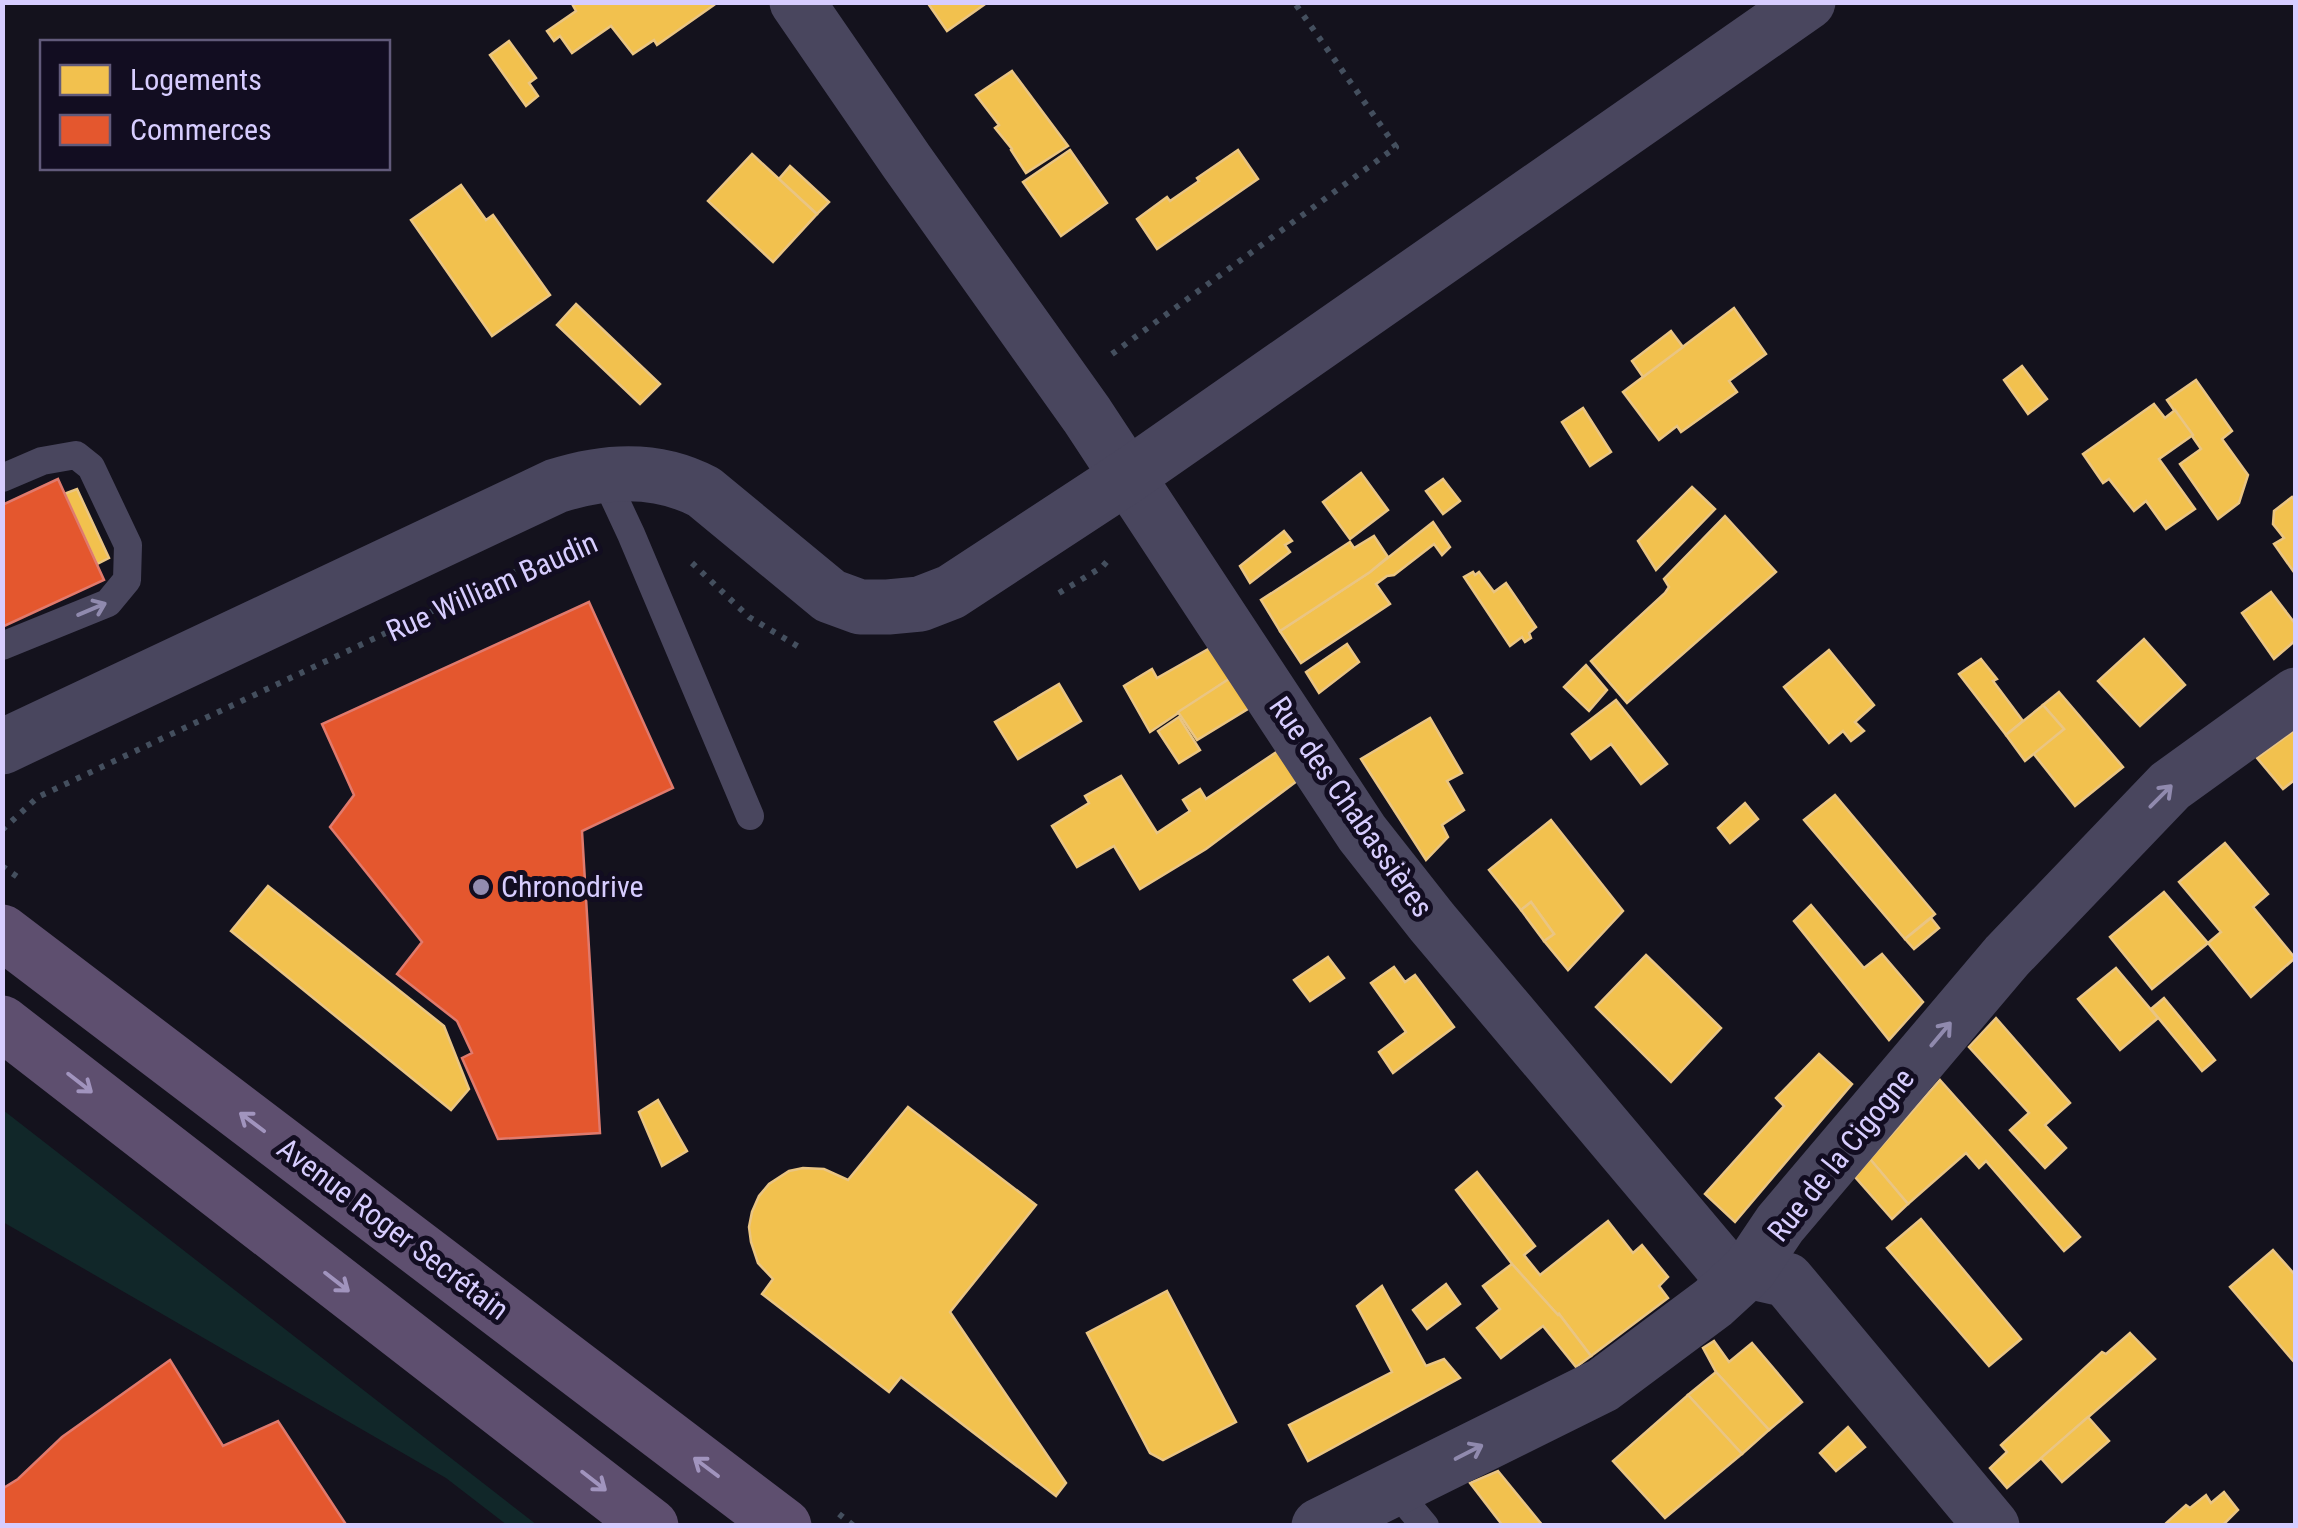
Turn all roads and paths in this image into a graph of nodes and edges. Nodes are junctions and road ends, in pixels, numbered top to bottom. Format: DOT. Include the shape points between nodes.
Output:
graph roads {
  1 [pos="797,2"];
  2 [pos="1294,2"];
  3 [pos="1808,2"];
  4 [pos="1068,387"];
  5 [pos="604,474"];
  6 [pos="1128,476"];
  7 [pos="2,478"];
  8 [pos="631,534"];
  9 [pos="1112,556"];
  10 [pos="1052,597"];
  11 [pos="2,646"];
  12 [pos="801,648"];
  13 [pos="2296,695"];
  14 [pos="2,747"];
  15 [pos="750,816"];
  16 [pos="2,830"];
  17 [pos="2,932"];
  18 [pos="2,1023"];
  19 [pos="1749,1270"];
  20 [pos="1410,1508"];
  21 [pos="651,1526"];
  22 [pos="784,1526"];
  23 [pos="1319,1526"];
  24 [pos="1992,1526"];
  1 -- 4 [label="street, Rue des Chabassières"];
  2 -- 4 [label="path" via="1396,147"];
  3 -- 6 [label="street, Rue William Baudin"];
  4 -- 6 [label="street, Rue des Chabassières"];
  5 -- 6 [label="street, Rue William Baudin" via="648,474 704,492 830,596 860,608 920,604 951,592"];
  5 -- 8 [label="lane"];
  5 -- 14 [label="street, Rue William Baudin" via="556,486"];
  6 -- 19 [label="street, Rue des Chabassières" via="1362,834 1720,1265"];
  11 -- 7 [label="lane, one-way" via="108,603 127,580 128,545 91,466 76,455 42,460"];
  8 -- 12 [label="path, Rue William Baudin" via="682,554 749,617"];
  8 -- 15 [label="lane"];
  8 -- 16 [label="path, Rue William Baudin" via="592,536 38,797"];
  9 -- 10 [label="path"];
  19 -- 13 [label="street, Rue de la Cigogne, one-way" via="1780,1224 2007,956 2170,786"];
  22 -- 17 [label="main road, Avenue Roger Secrétain, one-way"];
  18 -- 21 [label="main road, one-way"];
  20 -- 19 [label="street, Rue de la Cigogne, one-way" via="1603,1385"];
  19 -- 24 [label="street, Rue des Chabassières" via="1787,1280"];
  20 -- 23 [label="street, Rue de la Cigogne"];
}
